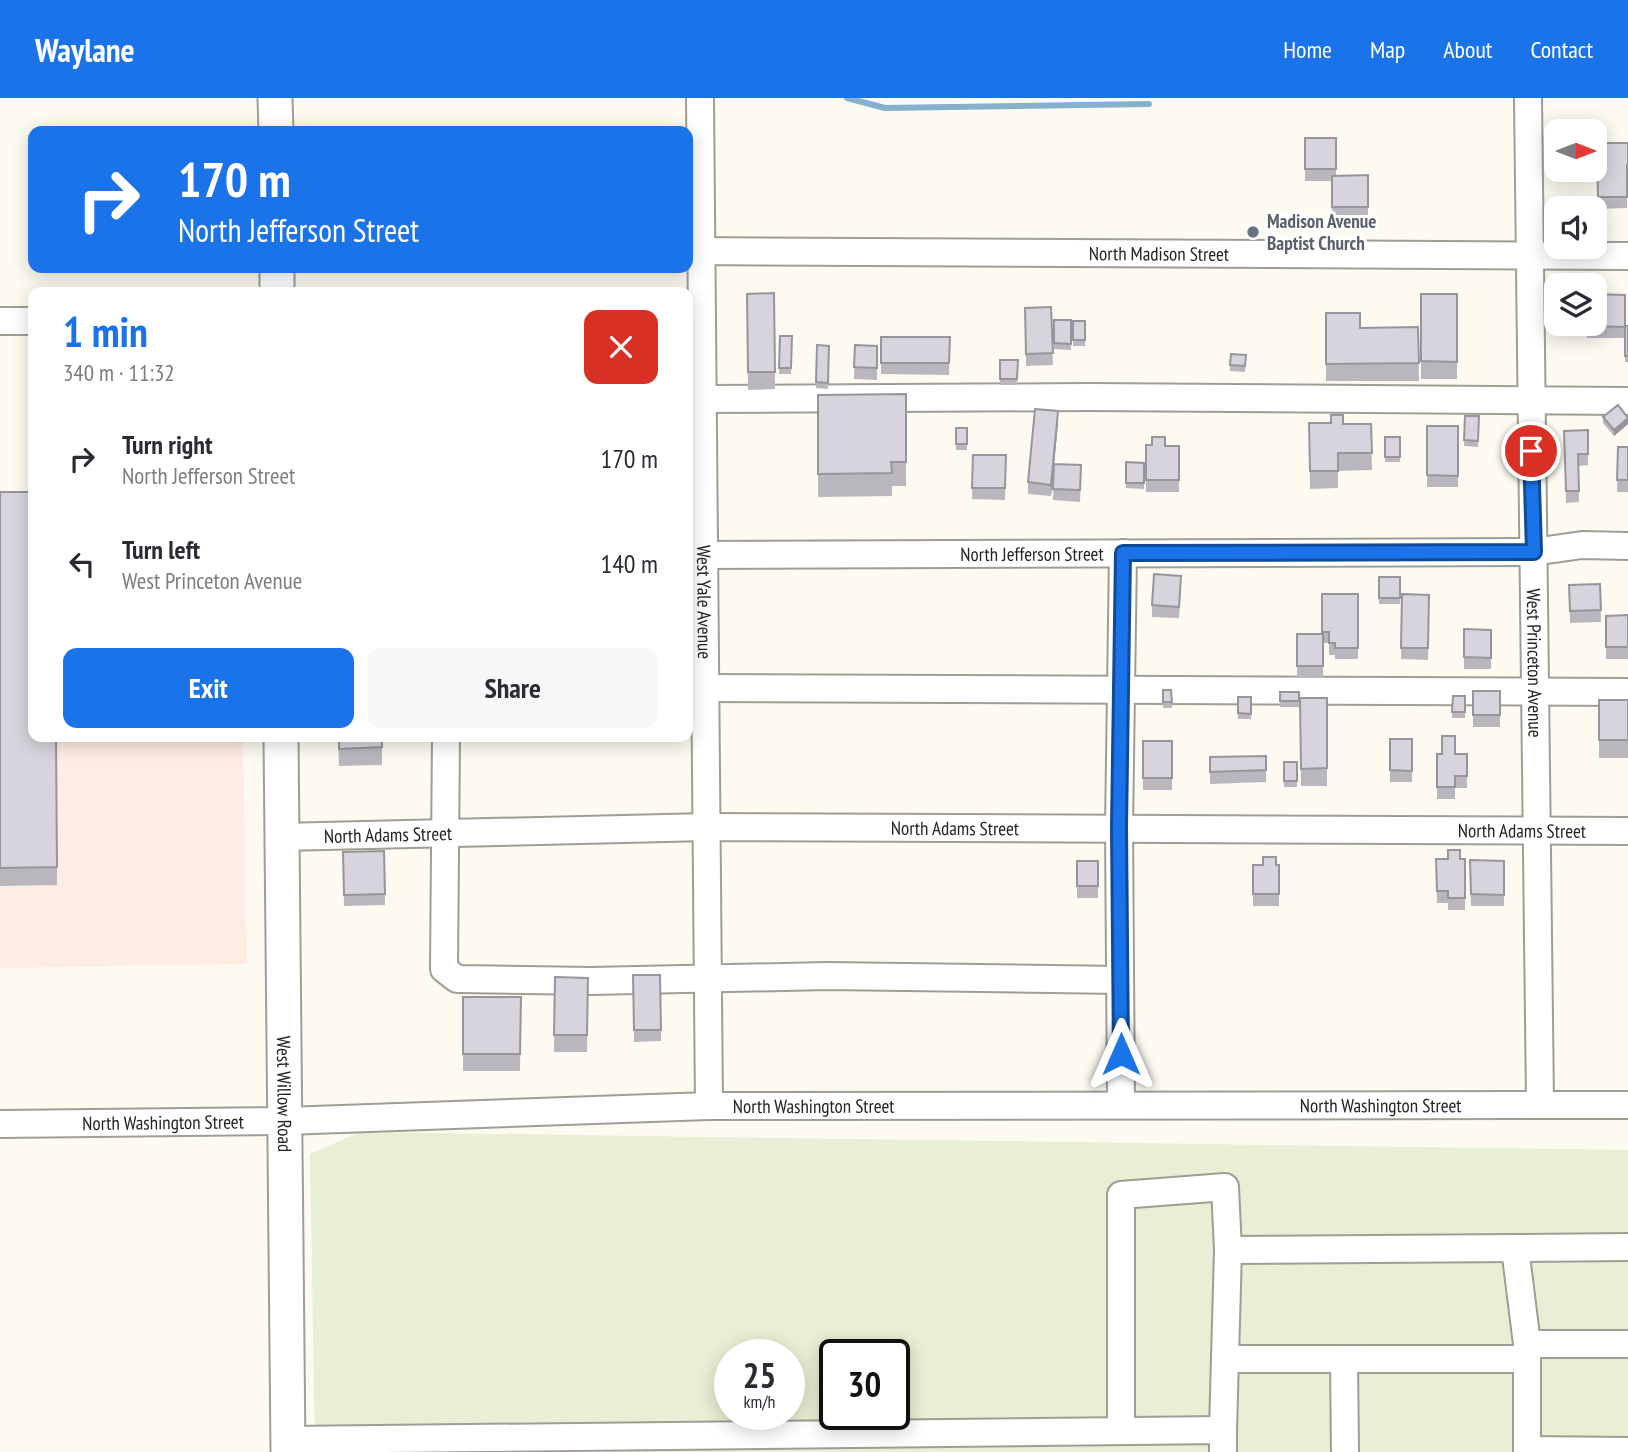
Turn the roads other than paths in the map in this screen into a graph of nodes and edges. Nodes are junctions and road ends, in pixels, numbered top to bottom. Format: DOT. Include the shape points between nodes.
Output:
graph roads {
  1 [pos="275,98"];
  2 [pos="700,98"];
  3 [pos="1528,98"];
  4 [pos="275,126"];
  5 [pos="694,251"];
  6 [pos="1530,256"];
  7 [pos="1628,256"];
  8 [pos="0,321"];
  9 [pos="28,321"];
  10 [pos="703,399"];
  11 [pos="1530,400"];
  12 [pos="1628,401"];
  13 [pos="1628,546"];
  14 [pos="1534,552"];
  15 [pos="1123,553"];
  16 [pos="697,555"];
  17 [pos="1120,689"];
  18 [pos="700,691"];
  19 [pos="1534,691"];
  20 [pos="1628,692"];
  21 [pos="281,742"];
  22 [pos="446,742"];
  23 [pos="707,827"];
  24 [pos="1119,827"];
  25 [pos="1534,831"];
  26 [pos="1628,831"];
  27 [pos="446,834"];
  28 [pos="281,837"];
  29 [pos="708,978"];
  30 [pos="1120,979"];
  31 [pos="1121,1103"];
  32 [pos="1539,1103"];
  33 [pos="1628,1105"];
  34 [pos="709,1106"];
  35 [pos="285,1121"];
  36 [pos="0,1124"];
  37 [pos="1628,1247"];
  38 [pos="1515,1248"];
  39 [pos="1228,1250"];
  40 [pos="1628,1344"];
  41 [pos="1527,1352"];
  42 [pos="1225,1359"];
  43 [pos="1344,1359"];
  44 [pos="1121,1431"];
  45 [pos="837,1434"];
  46 [pos="1223,1441"];
  47 [pos="288,1446"];
  48 [pos="399,1446"];
  49 [pos="1529,1451"];
  50 [pos="1628,1451"];
  51 [pos="814,1452"];
  52 [pos="1345,1452"];
  1 -- 4 [label="main road"];
  2 -- 5 [label="street, West Yale Avenue"];
  3 -- 6 [label="street, West Princeton Avenue"];
  5 -- 6 [label="street, North Madison Street"];
  5 -- 10 [label="street, West Yale Avenue"];
  6 -- 7 [label="street, North Madison Street"];
  6 -- 11 [label="street, West Princeton Avenue"];
  8 -- 9 [label="street"];
  10 -- 11 [label="street"];
  10 -- 16 [label="street, West Yale Avenue"];
  11 -- 12 [label="street"];
  11 -- 14 [label="street, West Princeton Avenue"];
  13 -- 14 [label="street, North Jefferson Street" via="1581,545"];
  14 -- 15 [label="street, North Jefferson Street"];
  14 -- 19 [label="street, West Princeton Avenue"];
  15 -- 16 [label="street, North Jefferson Street"];
  15 -- 17 [label="street"];
  16 -- 18 [label="street, West Yale Avenue"];
  17 -- 18 [label="street"];
  17 -- 19 [label="street"];
  17 -- 24 [label="street"];
  18 -- 23 [label="street, West Yale Avenue"];
  19 -- 20 [label="street"];
  19 -- 25 [label="street, West Princeton Avenue"];
  21 -- 28 [label="main road, West Willow Road"];
  22 -- 27 [label="street"];
  23 -- 24 [label="street, North Adams Street"];
  23 -- 27 [label="street, North Adams Street"];
  23 -- 29 [label="street, West Yale Avenue"];
  24 -- 25 [label="street, North Adams Street"];
  24 -- 30 [label="street"];
  25 -- 26 [label="street, North Adams Street"];
  25 -- 32 [label="street, West Princeton Avenue"];
  27 -- 28 [label="street, North Adams Street"];
  27 -- 29 [label="street" via="444,969 449,975 482,981"];
  28 -- 35 [label="main road, West Willow Road"];
  29 -- 30 [label="street"];
  29 -- 34 [label="street, West Yale Avenue"];
  30 -- 31 [label="street"];
  31 -- 32 [label="street, North Washington Street"];
  31 -- 34 [label="street, North Washington Street"];
  32 -- 33 [label="street, North Washington Street"];
  34 -- 35 [label="street, North Washington Street"];
  35 -- 36 [label="street, North Washington Street"];
  35 -- 47 [label="main road, West Willow Road"];
  37 -- 38 [label="street"];
  38 -- 39 [label="street"];
  38 -- 41 [label="street"];
  39 -- 42 [label="street"];
  39 -- 44 [label="street" via="1225,1187 1121,1195"];
  40 -- 41 [label="street"];
  41 -- 43 [label="street"];
  41 -- 49 [label="street"];
  42 -- 43 [label="street"];
  42 -- 46 [label="street"];
  43 -- 52 [label="street"];
  44 -- 45 [label="street"];
  44 -- 46 [label="street"];
  45 -- 48 [label="street"];
  45 -- 51 [label="street"];
  47 -- 48 [label="street"];
  49 -- 50 [label="street"];
}
